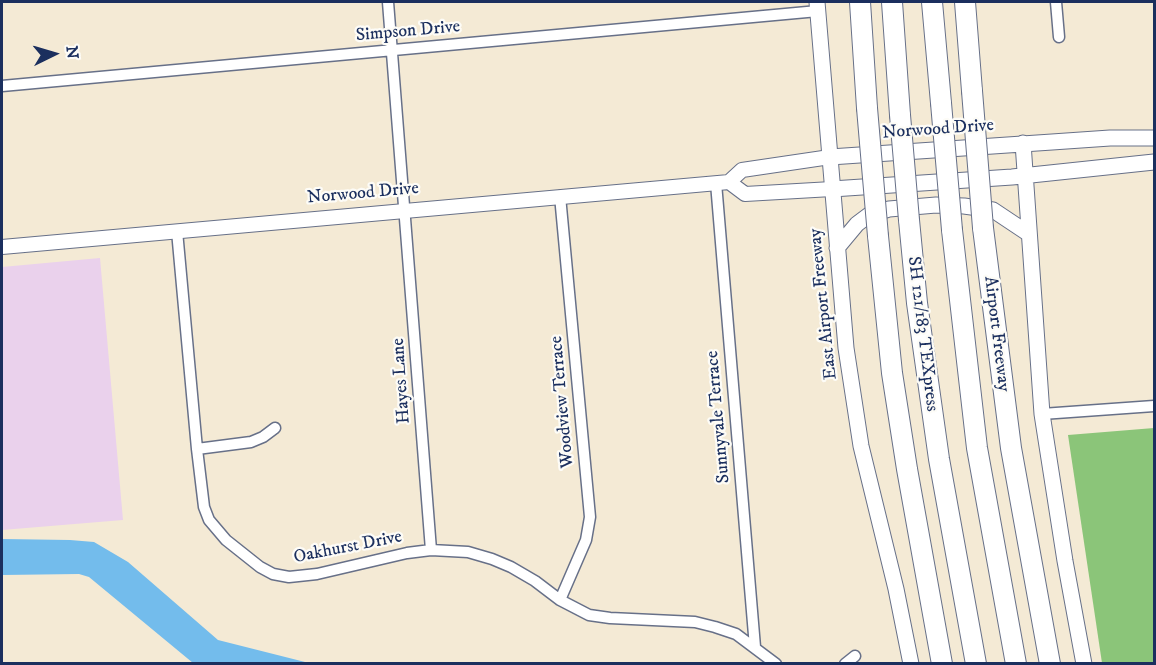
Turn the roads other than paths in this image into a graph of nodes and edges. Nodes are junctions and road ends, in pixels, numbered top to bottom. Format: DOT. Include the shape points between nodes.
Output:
graph roads {
  1 [pos="388,2"];
  2 [pos="860,2"];
  3 [pos="892,2"];
  4 [pos="932,2"];
  5 [pos="965,2"];
  6 [pos="1056,2"];
  7 [pos="818,6"];
  8 [pos="1059,37"];
  9 [pos="393,50"];
  10 [pos="2,86"];
  11 [pos="1110,138"];
  12 [pos="1155,138"];
  13 [pos="1023,143"];
  14 [pos="830,158"];
  15 [pos="1155,162"];
  16 [pos="1112,166"];
  17 [pos="1025,176"];
  18 [pos="722,183"];
  19 [pos="832,189"];
  20 [pos="560,196"];
  21 [pos="406,210"];
  22 [pos="177,231"];
  23 [pos="1029,234"];
  24 [pos="2,247"];
  25 [pos="837,248"];
  26 [pos="1155,406"];
  27 [pos="1042,414"];
  28 [pos="275,428"];
  29 [pos="196,449"];
  30 [pos="430,550"];
  31 [pos="560,600"];
  32 [pos="755,647"];
  33 [pos="855,656"];
  34 [pos="776,663"];
  35 [pos="845,663"];
  36 [pos="911,663"];
  37 [pos="942,663"];
  38 [pos="976,663"];
  39 [pos="1016,663"];
  40 [pos="1050,663"];
  41 [pos="1084,663"];
  1 -- 9 [label="street, Hayes Lane"];
  2 -- 37 [label="highway, bridge" via="892,373"];
  3 -- 38 [label="highway, SH 121/183 TEXpress, bridge" via="917,303 937,448"];
  4 -- 39 [label="highway, bridge" via="977,448"];
  5 -- 40 [label="highway, Airport Freeway, bridge" via="983,228 1011,448"];
  6 -- 8 [label="street"];
  7 -- 9 [label="street, Simpson Drive"];
  7 -- 14 [label="main road"];
  9 -- 10 [label="street, Simpson Drive"];
  9 -- 21 [label="street, Hayes Lane"];
  11 -- 12 [label="main road, Norwood Drive"];
  11 -- 13 [label="main road, Norwood Drive"];
  11 -- 16 [label="main road"];
  13 -- 14 [label="main road, Norwood Drive"];
  13 -- 17 [label="main road, Airport Freeway"];
  14 -- 18 [label="street, Norwood Drive" via="742,170"];
  14 -- 19 [label="main road, East Airport Freeway"];
  15 -- 16 [label="main road, Norwood Drive"];
  16 -- 17 [label="main road, Norwood Drive"];
  17 -- 19 [label="main road, Norwood Drive"];
  17 -- 23 [label="main road, Airport Freeway"];
  18 -- 19 [label="street, Norwood Drive" via="745,194"];
  18 -- 20 [label="street, Norwood Drive"];
  18 -- 32 [label="street, Sunnyvale Terrace"];
  19 -- 25 [label="main road, East Airport Freeway"];
  20 -- 21 [label="street, Norwood Drive"];
  20 -- 31 [label="street, Woodview Terrace" via="590,517 586,540"];
  21 -- 22 [label="street, Norwood Drive"];
  21 -- 30 [label="street, Hayes Lane"];
  22 -- 24 [label="street, Norwood Drive"];
  22 -- 29 [label="street, Oakhurst Drive"];
  23 -- 25 [label="main road" via="993,210 936,205 869,215"];
  23 -- 27 [label="main road, Airport Freeway"];
  25 -- 36 [label="main road, East Airport Freeway" via="861,446"];
  26 -- 27 [label="street"];
  27 -- 41 [label="main road, Airport Freeway"];
  28 -- 29 [label="street" via="251,442"];
  29 -- 30 [label="street, Oakhurst Drive" via="209,519 235,549 273,574 317,574"];
  30 -- 31 [label="street, Oakhurst Drive" via="468,552 492,559 535,581"];
  31 -- 32 [label="street, Oakhurst Drive" via="589,615 695,622 736,634"];
  32 -- 34 [label="street, Oakhurst Drive"];
  33 -- 35 [label="street"];
}
